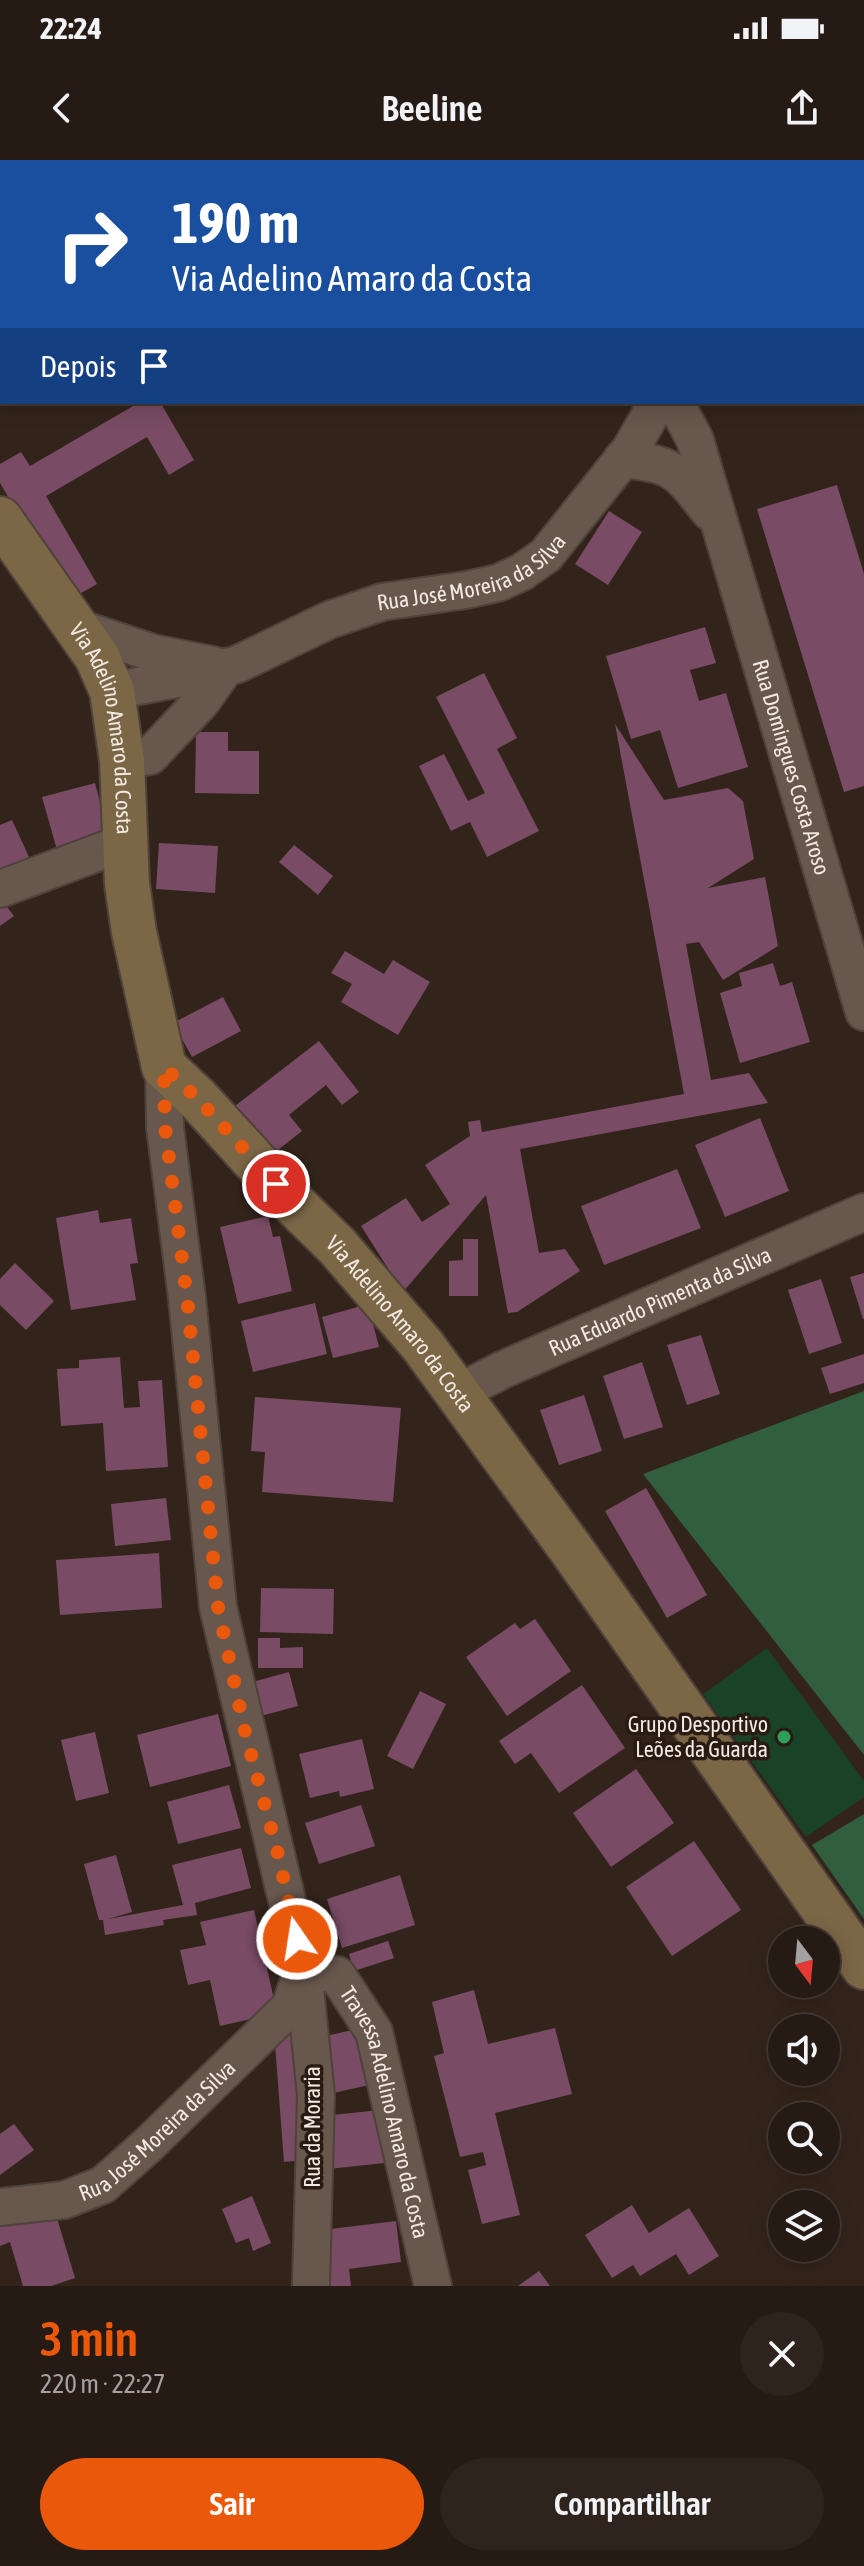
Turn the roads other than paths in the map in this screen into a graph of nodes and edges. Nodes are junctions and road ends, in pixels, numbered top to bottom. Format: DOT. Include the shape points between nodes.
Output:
graph roads {
  1 [pos="653,404"];
  2 [pos="676,404"];
  3 [pos="622,459"];
  4 [pos="0,519"];
  5 [pos="719,522"];
  6 [pos="75,627"];
  7 [pos="226,667"];
  8 [pos="112,691"];
  9 [pos="122,761"];
  10 [pos="126,842"];
  11 [pos="0,889"];
  12 [pos="864,1012"];
  13 [pos="164,1067"];
  14 [pos="864,1212"];
  15 [pos="458,1393"];
  16 [pos="864,1967"];
  17 [pos="303,1969"];
  18 [pos="0,2207"];
  19 [pos="311,2286"];
  20 [pos="433,2286"];
  1 -- 3 [label="street, Rua José Moreira da Silva"];
  2 -- 5 [label="street, Rua Domingues Costa Aroso" via="695,440"];
  3 -- 5 [label="street, Rua Domingues Costa Aroso" via="655,462 680,475"];
  3 -- 7 [label="street, Rua José Moreira da Silva" via="546,555 522,572 466,590 382,602"];
  4 -- 6 [label="main road, Via Adelino Amaro da Costa"];
  5 -- 12 [label="street, Rua Domingues Costa Aroso"];
  6 -- 7 [label="street" via="153,653"];
  6 -- 8 [label="main road, Via Adelino Amaro da Costa" via="97,657"];
  7 -- 8 [label="street, Rua José Moreira da Silva"];
  7 -- 9 [label="street" via="150,756"];
  8 -- 9 [label="main road, Via Adelino Amaro da Costa"];
  9 -- 10 [label="main road, Via Adelino Amaro da Costa"];
  10 -- 11 [label="street"];
  10 -- 13 [label="main road, Via Adelino Amaro da Costa" via="134,932"];
  13 -- 15 [label="main road, Via Adelino Amaro da Costa" via="364,1275"];
  13 -- 17 [label="street, Rua da Moraria" via="165,1127 218,1607"];
  14 -- 15 [label="street, Rua Eduardo Pimenta da Silva"];
  15 -- 16 [label="main road, Via Adelino Amaro da Costa"];
  17 -- 18 [label="street, Rua José Moreira da Silva" via="290,2007 103,2185 64,2200"];
  17 -- 19 [label="street, Rua da Moraria" via="316,2095"];
  17 -- 20 [label="street, Travessa Adelino Amaro da Costa" via="337,1975 374,2032"];
}
